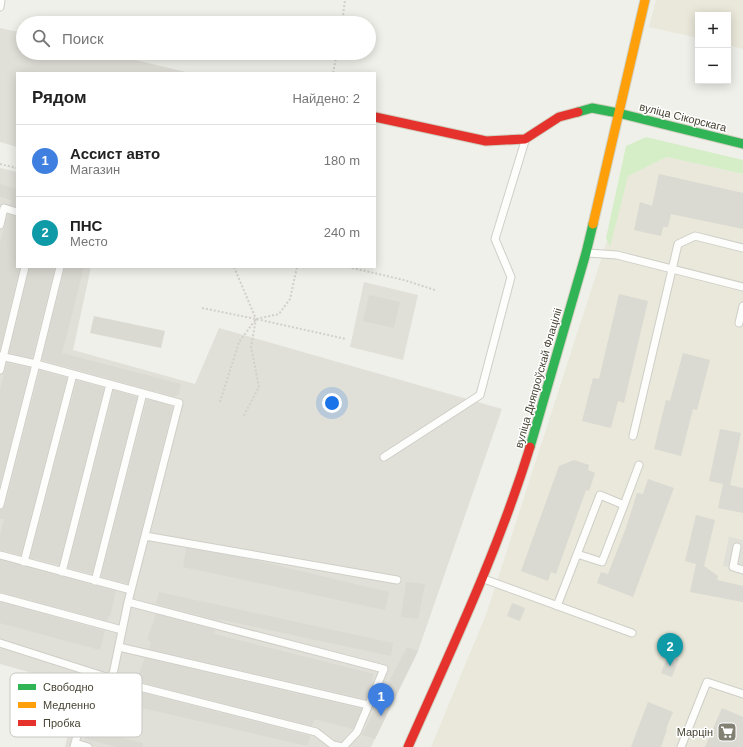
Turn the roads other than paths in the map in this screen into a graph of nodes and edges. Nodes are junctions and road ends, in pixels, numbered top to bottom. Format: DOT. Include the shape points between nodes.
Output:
graph roads {
  1 [pos="1,0"];
  2 [pos="645,0"];
  3 [pos="0,7"];
  4 [pos="618,113"];
  5 [pos="376,117"];
  6 [pos="526,139"];
  7 [pos="743,144"];
  8 [pos="16,212"];
  9 [pos="0,224"];
  10 [pos="743,248"];
  11 [pos="586,253"];
  12 [pos="25,268"];
  13 [pos="60,268"];
  14 [pos="672,270"];
  15 [pos="743,288"];
  16 [pos="743,306"];
  17 [pos="740,323"];
  18 [pos="2,357"];
  19 [pos="36,364"];
  20 [pos="0,370"];
  21 [pos="73,374"];
  22 [pos="110,384"];
  23 [pos="143,393"];
  24 [pos="633,436"];
  25 [pos="384,457"];
  26 [pos="639,465"];
  27 [pos="0,505"];
  28 [pos="624,505"];
  29 [pos="145,536"];
  30 [pos="737,547"];
  31 [pos="577,554"];
  32 [pos="0,555"];
  33 [pos="24,562"];
  34 [pos="743,570"];
  35 [pos="62,572"];
  36 [pos="484,579"];
  37 [pos="95,580"];
  38 [pos="397,580"];
  39 [pos="131,590"];
  40 [pos="0,597"];
  41 [pos="128,602"];
  42 [pos="558,606"];
  43 [pos="122,630"];
  44 [pos="632,633"];
  45 [pos="0,643"];
  46 [pos="119,647"];
  47 [pos="93,673"];
  48 [pos="113,673"];
  49 [pos="142,688"];
  50 [pos="743,694"];
  51 [pos="368,705"];
  52 [pos="74,745"];
  53 [pos="88,747"];
  54 [pos="340,747"];
  55 [pos="408,747"];
  56 [pos="681,747"];
  1 -- 3 [label="lane"];
  2 -- 4 [label="street, вуліца Дняпроўскай Флаціліі"];
  4 -- 6 [label="street, вуліца Сікорскага" via="592,108 559,118"];
  4 -- 7 [label="street, вуліца Сікорскага"];
  4 -- 11 [label="street, вуліца Дняпроўскай Флаціліі"];
  5 -- 6 [label="street" via="486,141"];
  6 -- 25 [label="lane" via="495,239 510,277 480,395"];
  8 -- 9 [label="lane" via="4,208"];
  10 -- 14 [label="lane" via="695,236 678,244"];
  11 -- 14 [label="lane" via="617,254"];
  11 -- 36 [label="street, вуліца Дняпроўскай Флаціліі" via="517,489"];
  12 -- 18 [label="lane"];
  13 -- 19 [label="lane"];
  14 -- 15 [label="lane"];
  14 -- 24 [label="lane"];
  16 -- 17 [label="lane"];
  18 -- 19 [label="lane"];
  18 -- 20 [label="lane"];
  19 -- 21 [label="lane"];
  19 -- 27 [label="lane"];
  21 -- 22 [label="lane"];
  21 -- 33 [label="lane"];
  22 -- 23 [label="lane"];
  22 -- 35 [label="lane"];
  23 -- 29 [label="lane" via="179,403"];
  23 -- 37 [label="lane"];
  26 -- 28 [label="lane"];
  28 -- 31 [label="lane" via="602,562"];
  28 -- 31 [label="lane" via="600,496"];
  29 -- 38 [label="lane"];
  29 -- 39 [label="lane"];
  30 -- 34 [label="lane" via="733,567"];
  31 -- 42 [label="lane"];
  32 -- 33 [label="lane"];
  33 -- 35 [label="lane"];
  35 -- 37 [label="lane"];
  36 -- 42 [label="lane"];
  36 -- 55 [label="street, вуліца Дняпроўскай Флаціліі"];
  37 -- 39 [label="lane"];
  39 -- 41 [label="lane"];
  40 -- 43 [label="lane"];
  41 -- 43 [label="lane"];
  41 -- 51 [label="lane" via="384,669"];
  42 -- 44 [label="lane"];
  43 -- 46 [label="lane"];
  45 -- 47 [label="lane"];
  46 -- 48 [label="lane"];
  46 -- 51 [label="lane"];
  49 -- 54 [label="lane" via="316,732"];
  50 -- 56 [label="lane" via="706,682"];
  51 -- 54 [label="lane" via="357,732"];
  52 -- 53 [label="lane"];
}
